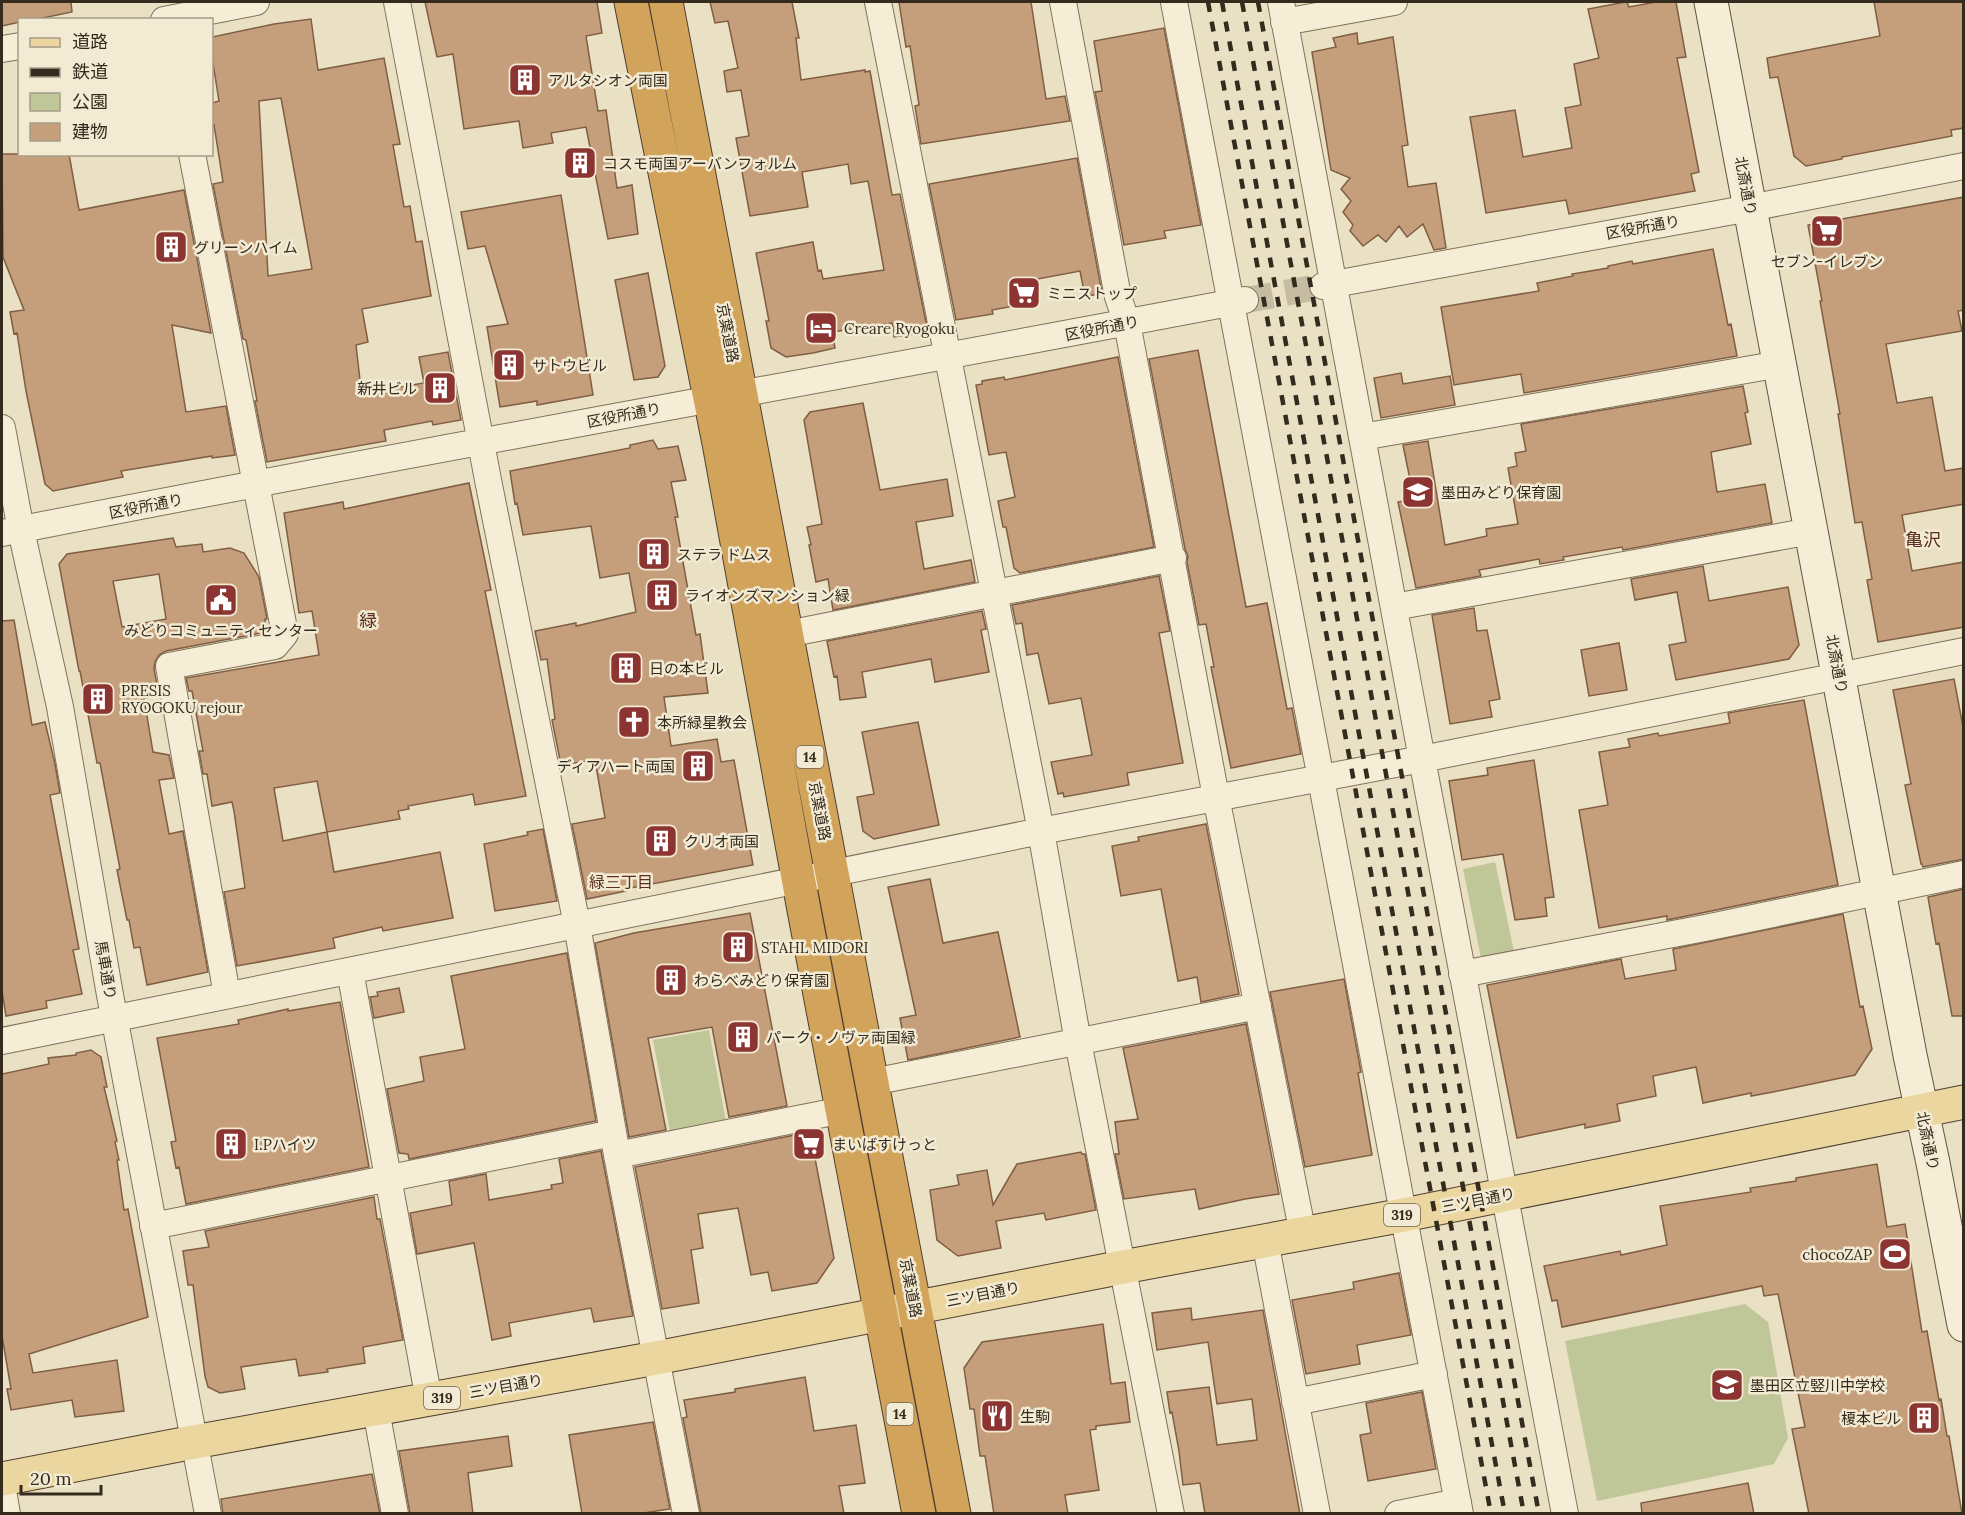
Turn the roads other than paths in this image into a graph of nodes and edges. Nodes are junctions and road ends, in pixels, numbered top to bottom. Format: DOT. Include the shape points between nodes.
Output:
graph roads {
  1 [pos="163,2"];
  2 [pos="256,2"];
  3 [pos="397,2"];
  4 [pos="632,2"];
  5 [pos="666,2"];
  6 [pos="878,2"];
  7 [pos="1063,2"];
  8 [pos="1174,2"];
  9 [pos="1394,2"];
  10 [pos="1711,2"];
  11 [pos="1282,12"];
  12 [pos="165,18"];
  13 [pos="170,18"];
  14 [pos="18,46"];
  15 [pos="2,49"];
  16 [pos="192,156"];
  17 [pos="1964,166"];
  18 [pos="1750,208"];
  19 [pos="1328,285"];
  20 [pos="1239,301"];
  21 [pos="1127,323"];
  22 [pos="949,356"];
  23 [pos="1780,364"];
  24 [pos="725,395"];
  25 [pos="2,428"];
  26 [pos="1362,437"];
  27 [pos="482,442"];
  28 [pos="256,485"];
  29 [pos="1811,531"];
  30 [pos="11,532"];
  31 [pos="1173,558"];
  32 [pos="995,593"];
  33 [pos="1394,607"];
  34 [pos="787,634"];
  35 [pos="1964,651"];
  36 [pos="1839,676"];
  37 [pos="1422,759"];
  38 [pos="1322,778"];
  39 [pos="1216,797"];
  40 [pos="1041,831"];
  41 [pos="832,874"];
  42 [pos="1964,874"];
  43 [pos="799,881"];
  44 [pos="1880,891"];
  45 [pos="577,925"];
  46 [pos="350,971"];
  47 [pos="1462,974"];
  48 [pos="227,995"];
  49 [pos="1258,1006"];
  50 [pos="115,1018"];
  51 [pos="2,1041"];
  52 [pos="1078,1042"];
  53 [pos="872,1082"];
  54 [pos="1964,1102"];
  55 [pos="843,1110"];
  56 [pos="1922,1110"];
  57 [pos="615,1144"];
  58 [pos="387,1178"];
  59 [pos="1504,1195"];
  60 [pos="1404,1215"];
  61 [pos="153,1226"];
  62 [pos="1303,1234"];
  63 [pos="1265,1241"];
  64 [pos="1122,1267"];
  65 [pos="1960,1284"];
  66 [pos="915,1308"];
  67 [pos="882,1314"];
  68 [pos="1964,1325"];
  69 [pos="656,1358"];
  70 [pos="1434,1374"];
  71 [pos="429,1400"];
  72 [pos="1295,1402"];
  73 [pos="376,1410"];
  74 [pos="194,1442"];
  75 [pos="2,1479"];
  76 [pos="2,1485"];
  77 [pos="1459,1508"];
  78 [pos="7,1514"];
  79 [pos="208,1514"];
  80 [pos="395,1514"];
  81 [pos="686,1514"];
  82 [pos="919,1514"];
  83 [pos="954,1514"];
  84 [pos="1172,1514"];
  85 [pos="1317,1514"];
  86 [pos="1398,1514"];
  87 [pos="1565,1514"];
  1 -- 12 [label="street"];
  2 -- 13 [label="street"];
  3 -- 27 [label="street"];
  4 -- 24 [label="highway, 京葉道路 / 14"];
  5 -- 24 [label="highway, 京葉道路 / 14"];
  6 -- 22 [label="street"];
  7 -- 21 [label="street" via="1118,297"];
  8 -- 20 [label="street"];
  9 -- 11 [label="street"];
  10 -- 18 [label="street, 北斎通り"];
  11 -- 19 [label="street"];
  14 -- 15 [label="street"];
  16 -- 28 [label="street"];
  17 -- 18 [label="street, 区役所通り"];
  18 -- 19 [label="street, 区役所通り"];
  18 -- 23 [label="street, 北斎通り"];
  19 -- 26 [label="street"];
  20 -- 21 [label="street, 区役所通り"];
  20 -- 38 [label="street"];
  21 -- 22 [label="street, 区役所通り"];
  21 -- 31 [label="street"];
  22 -- 24 [label="street, 区役所通り"];
  22 -- 32 [label="street"];
  23 -- 26 [label="street"];
  23 -- 29 [label="street, 北斎通り"];
  24 -- 27 [label="street, 区役所通り"];
  24 -- 34 [label="highway, 京葉道路 / 14"];
  24 -- 43 [label="highway, 京葉道路 / 14"];
  25 -- 30 [label="street, 馬車通り"];
  26 -- 33 [label="street"];
  27 -- 28 [label="street, 区役所通り"];
  27 -- 45 [label="street"];
  28 -- 30 [label="street, 区役所通り"];
  28 -- 48 [label="street" via="285,634 275,646 169,666"];
  29 -- 33 [label="street"];
  29 -- 36 [label="street, 北斎通り"];
  30 -- 50 [label="street, 馬車通り" via="62,719"];
  31 -- 32 [label="street"];
  31 -- 39 [label="street"];
  32 -- 34 [label="street"];
  32 -- 40 [label="street"];
  33 -- 37 [label="street"];
  34 -- 41 [label="highway, 京葉道路 / 14"];
  35 -- 36 [label="street"];
  36 -- 37 [label="street"];
  36 -- 44 [label="street, 北斎通り"];
  37 -- 38 [label="street"];
  37 -- 47 [label="street"];
  38 -- 39 [label="street"];
  38 -- 60 [label="street"];
  39 -- 40 [label="street"];
  39 -- 49 [label="street"];
  40 -- 41 [label="street"];
  40 -- 52 [label="street"];
  41 -- 43 [label="street"];
  41 -- 53 [label="highway, 京葉道路 / 14"];
  42 -- 44 [label="street"];
  43 -- 45 [label="street"];
  43 -- 55 [label="highway, 京葉道路 / 14"];
  44 -- 47 [label="street"];
  44 -- 56 [label="street, 北斎通り"];
  45 -- 46 [label="street"];
  45 -- 57 [label="street"];
  46 -- 48 [label="street"];
  46 -- 58 [label="street"];
  47 -- 59 [label="street"];
  48 -- 50 [label="street"];
  49 -- 52 [label="street"];
  49 -- 62 [label="street"];
  50 -- 51 [label="street"];
  50 -- 61 [label="street, 馬車通り"];
  52 -- 53 [label="street"];
  52 -- 64 [label="street"];
  53 -- 66 [label="highway, 京葉道路 / 14"];
  54 -- 56 [label="main road, 三ツ目通り / 319"];
  55 -- 57 [label="street"];
  55 -- 67 [label="highway, 京葉道路 / 14"];
  56 -- 59 [label="main road, 三ツ目通り / 319"];
  56 -- 65 [label="street, 北斎通り"];
  57 -- 58 [label="street"];
  57 -- 69 [label="street"];
  58 -- 61 [label="street"];
  58 -- 71 [label="street"];
  59 -- 60 [label="main road, 三ツ目通り / 319"];
  59 -- 87 [label="street"];
  60 -- 62 [label="main road, 三ツ目通り / 319"];
  60 -- 70 [label="street"];
  61 -- 74 [label="street, 馬車通り"];
  62 -- 63 [label="main road, 三ツ目通り / 319"];
  63 -- 64 [label="main road, 三ツ目通り / 319"];
  63 -- 72 [label="street"];
  64 -- 66 [label="main road, 三ツ目通り / 319"];
  64 -- 84 [label="street"];
  65 -- 68 [label="street, 北斎通り"];
  66 -- 67 [label="main road, 三ツ目通り / 319"];
  66 -- 83 [label="highway, 京葉道路 / 14"];
  67 -- 69 [label="main road, 三ツ目通り / 319"];
  67 -- 82 [label="highway, 京葉道路 / 14"];
  69 -- 71 [label="main road, 三ツ目通り / 319"];
  69 -- 81 [label="street"];
  70 -- 72 [label="street"];
  70 -- 77 [label="street"];
  71 -- 73 [label="main road, 三ツ目通り / 319"];
  72 -- 85 [label="street"];
  73 -- 74 [label="main road, 三ツ目通り / 319"];
  73 -- 80 [label="street"];
  74 -- 75 [label="main road, 三ツ目通り / 319"];
  74 -- 79 [label="street, 馬車通り"];
  76 -- 78 [label="street"];
  77 -- 86 [label="street"];
}
